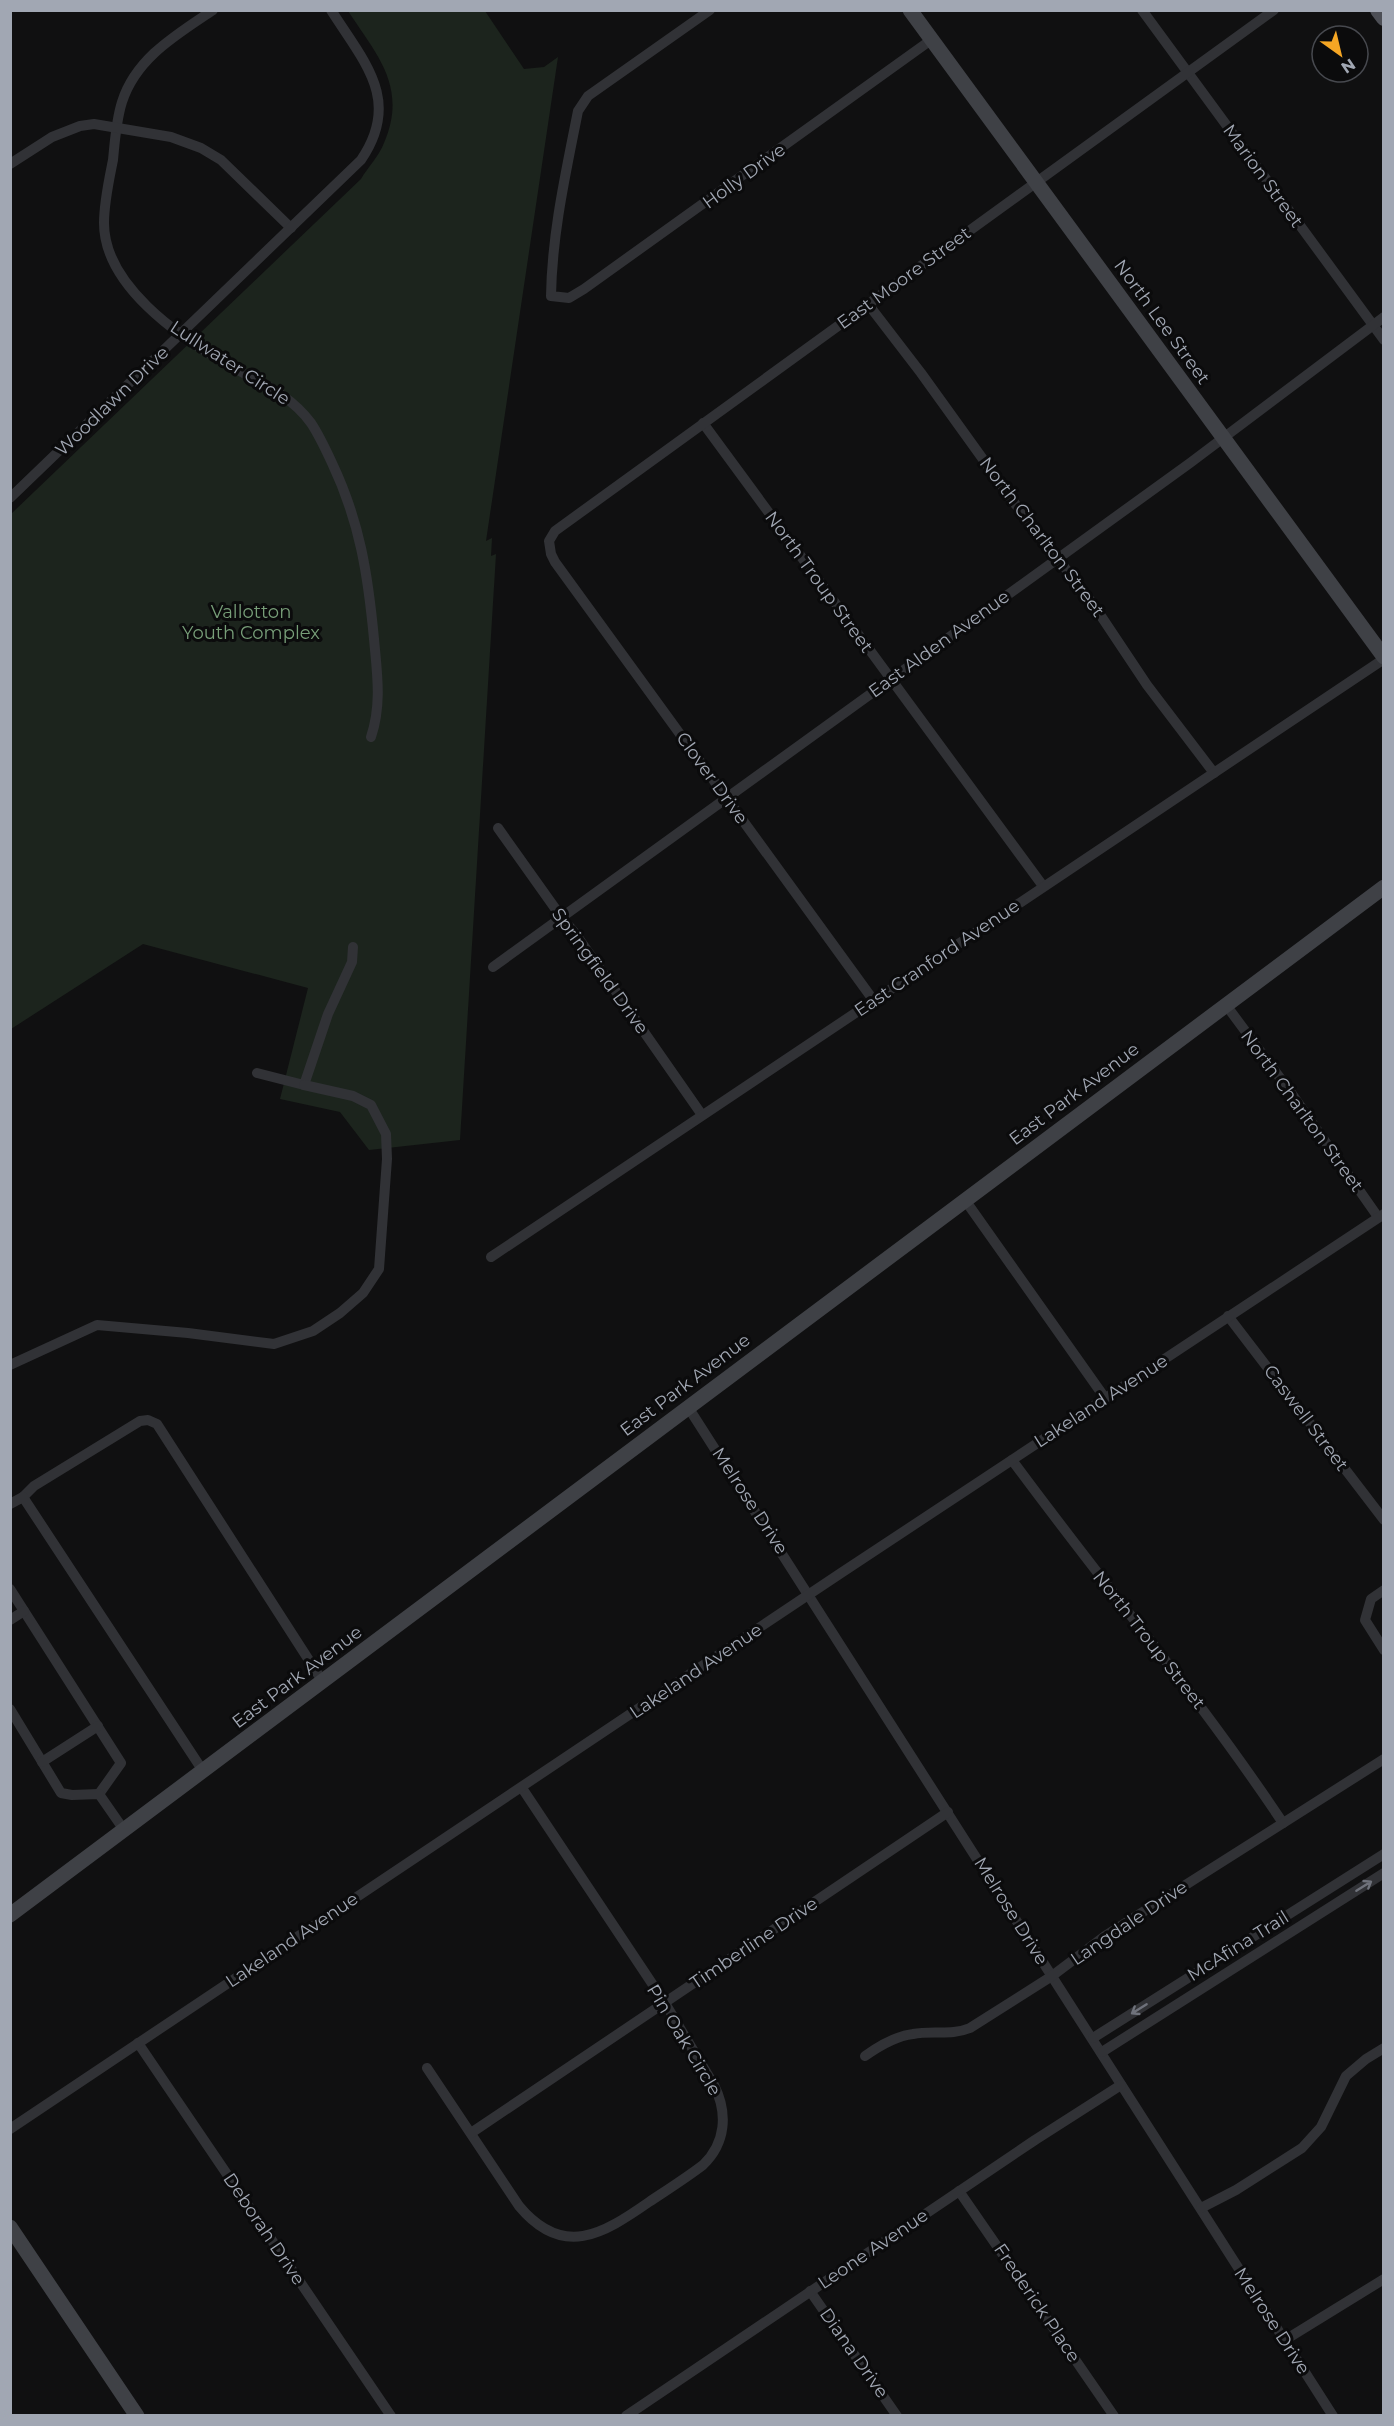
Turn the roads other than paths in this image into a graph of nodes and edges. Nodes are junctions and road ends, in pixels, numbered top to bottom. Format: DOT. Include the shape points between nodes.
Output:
graph roads {
  1 [pos="213,10"];
  2 [pos="331,10"];
  3 [pos="710,10"];
  4 [pos="910,10"];
  5 [pos="1142,10"];
  6 [pos="1274,10"];
  7 [pos="1378,10"];
  8 [pos="1383,18"];
  9 [pos="931,40"];
  10 [pos="1187,73"];
  11 [pos="116,129"];
  12 [pos="10,164"];
  13 [pos="1036,184"];
  14 [pos="291,228"];
  15 [pos="868,304"];
  16 [pos="1383,317"];
  17 [pos="1373,325"];
  18 [pos="180,335"];
  19 [pos="1383,340"];
  20 [pos="703,423"];
  21 [pos="1221,437"];
  22 [pos="10,498"];
  23 [pos="551,554"];
  24 [pos="1058,557"];
  25 [pos="1383,658"];
  26 [pos="891,680"];
  27 [pos="371,737"];
  28 [pos="1214,773"];
  29 [pos="727,798"];
  30 [pos="498,828"];
  31 [pos="1043,886"];
  32 [pos="1383,887"];
  33 [pos="562,918"];
  34 [pos="353,947"];
  35 [pos="493,968"];
  36 [pos="874,1001"];
  37 [pos="1226,1005"];
  38 [pos="258,1073"];
  39 [pos="304,1085"];
  40 [pos="702,1115"];
  41 [pos="965,1200"];
  42 [pos="1381,1216"];
  43 [pos="490,1257"];
  44 [pos="1228,1316"];
  45 [pos="10,1365"];
  46 [pos="1105,1398"];
  47 [pos="688,1407"];
  48 [pos="1011,1460"];
  49 [pos="23,1497"];
  50 [pos="10,1504"];
  51 [pos="1383,1520"];
  52 [pos="10,1589"];
  53 [pos="1383,1590"];
  54 [pos="810,1595"];
  55 [pos="24,1611"];
  56 [pos="10,1620"];
  57 [pos="1383,1650"];
  58 [pos="323,1682"];
  59 [pos="10,1709"];
  60 [pos="98,1726"];
  61 [pos="1383,1759"];
  62 [pos="42,1762"];
  63 [pos="203,1771"];
  64 [pos="522,1788"];
  65 [pos="99,1794"];
  66 [pos="948,1812"];
  67 [pos="1283,1823"];
  68 [pos="124,1830"];
  69 [pos="1383,1854"];
  70 [pos="1383,1873"];
  71 [pos="1328,1889"];
  72 [pos="1336,1903"];
  73 [pos="10,1915"];
  74 [pos="1272,1925"];
  75 [pos="1281,1939"];
  76 [pos="1217,1960"];
  77 [pos="1226,1973"];
  78 [pos="1052,1976"];
  79 [pos="1161,1995"];
  80 [pos="664,2003"];
  81 [pos="1170,2009"];
  82 [pos="1092,2038"];
  83 [pos="138,2043"];
  84 [pos="1383,2048"];
  85 [pos="1102,2052"];
  86 [pos="865,2056"];
  87 [pos="428,2068"];
  88 [pos="1121,2085"];
  89 [pos="10,2129"];
  90 [pos="471,2133"];
  91 [pos="959,2191"];
  92 [pos="1201,2208"];
  93 [pos="10,2227"];
  94 [pos="1383,2279"];
  95 [pos="810,2291"];
  96 [pos="1285,2340"];
  97 [pos="641,2411"];
  98 [pos="137,2415"];
  99 [pos="391,2415"];
  100 [pos="626,2415"];
  101 [pos="897,2415"];
  102 [pos="1114,2415"];
  103 [pos="1333,2415"];
  1 -- 11 [label="street, Lullwater Circle" via="160,46 143,64 122,101"];
  2 -- 14 [label="street" via="375,82 380,98 378,125 361,160"];
  3 -- 9 [label="street, Holly Drive" via="588,96 578,111 557,222 551,296 569,298 584,289"];
  4 -- 9 [label="main road, North Lee Street"];
  5 -- 10 [label="street, Marion Street"];
  6 -- 10 [label="street, East Moore Street"];
  7 -- 8 [label="main road"];
  9 -- 13 [label="main road, North Lee Street"];
  10 -- 13 [label="street, East Moore Street"];
  10 -- 17 [label="street, Marion Street"];
  11 -- 12 [label="street" via="94,124 80,126 52,137"];
  11 -- 14 [label="street" via="171,137 209,152 234,171"];
  11 -- 18 [label="street, Lullwater Circle" via="104,224 108,249 129,287"];
  13 -- 15 [label="street, East Moore Street"];
  13 -- 21 [label="main road, North Lee Street"];
  14 -- 18 [label="street, Woodlawn Drive"];
  15 -- 20 [label="street, East Moore Street"];
  15 -- 24 [label="street, North Charlton Street"];
  16 -- 17 [label="street, East Alden Avenue"];
  17 -- 19 [label="street, Marion Street"];
  17 -- 21 [label="street, East Alden Avenue"];
  18 -- 22 [label="street, Woodlawn Drive"];
  18 -- 27 [label="street, Lullwater Circle" via="289,398 311,424 332,462 359,533 370,597 379,699"];
  20 -- 23 [label="street, East Moore Street" via="555,531 549,541"];
  20 -- 26 [label="street, North Troup Street"];
  21 -- 24 [label="street, East Alden Avenue"];
  21 -- 25 [label="main road, North Lee Street"];
  23 -- 29 [label="street, Clover Drive"];
  24 -- 26 [label="street, East Alden Avenue"];
  24 -- 28 [label="street, North Charlton Street"];
  25 -- 28 [label="street, East Cranford Avenue"];
  26 -- 29 [label="street, East Alden Avenue"];
  26 -- 31 [label="street, North Troup Street"];
  28 -- 31 [label="street, East Cranford Avenue"];
  29 -- 33 [label="street, East Alden Avenue"];
  29 -- 36 [label="street, Clover Drive"];
  30 -- 33 [label="street, Springfield Drive"];
  31 -- 36 [label="street, East Cranford Avenue"];
  32 -- 37 [label="main road, East Park Avenue"];
  33 -- 35 [label="street, East Alden Avenue"];
  33 -- 40 [label="street, Springfield Drive"];
  34 -- 39 [label="street" via="352,962 328,1014"];
  36 -- 40 [label="street, East Cranford Avenue"];
  37 -- 41 [label="main road, East Park Avenue"];
  37 -- 42 [label="street, North Charlton Street"];
  38 -- 39 [label="street"];
  39 -- 45 [label="street" via="353,1096 371,1105 386,1134 379,1269 363,1293 313,1331 274,1344 97,1325"];
  40 -- 43 [label="street, East Cranford Avenue"];
  41 -- 46 [label="street"];
  41 -- 47 [label="main road, East Park Avenue"];
  42 -- 44 [label="street, Lakeland Avenue"];
  44 -- 46 [label="street, Lakeland Avenue"];
  44 -- 51 [label="street, Caswell Street"];
  46 -- 48 [label="street, Lakeland Avenue"];
  47 -- 54 [label="street, Melrose Drive"];
  47 -- 58 [label="main road, East Park Avenue"];
  48 -- 54 [label="street, Lakeland Avenue"];
  48 -- 67 [label="street, North Troup Street" via="1176,1674"];
  49 -- 50 [label="street"];
  49 -- 58 [label="street" via="34,1486 140,1421 157,1424"];
  49 -- 63 [label="street"];
  52 -- 55 [label="street"];
  53 -- 57 [label="street" via="1371,1599 1365,1620"];
  54 -- 64 [label="street, Lakeland Avenue"];
  54 -- 66 [label="street, Melrose Drive"];
  55 -- 56 [label="street"];
  55 -- 60 [label="street"];
  58 -- 63 [label="main road, East Park Avenue"];
  59 -- 62 [label="street"];
  60 -- 62 [label="street"];
  60 -- 65 [label="street" via="121,1763"];
  61 -- 67 [label="street, Langdale Drive"];
  62 -- 65 [label="street" via="61,1793"];
  63 -- 68 [label="main road, East Park Avenue"];
  64 -- 80 [label="street, Pin Oak Circle"];
  64 -- 83 [label="street, Lakeland Avenue"];
  65 -- 68 [label="street"];
  66 -- 78 [label="street, Melrose Drive"];
  66 -- 80 [label="street, Timberline Drive"];
  67 -- 78 [label="street, Langdale Drive" via="1114,1930"];
  68 -- 73 [label="main road, East Park Avenue"];
  69 -- 71 [label="street, McAfina Trail"];
  72 -- 70 [label="street, McAfina Trail, one-way"];
  71 -- 72 [label="street"];
  71 -- 74 [label="street, McAfina Trail"];
  72 -- 75 [label="street, McAfina Trail"];
  74 -- 75 [label="street"];
  74 -- 76 [label="street, McAfina Trail"];
  75 -- 77 [label="street, McAfina Trail"];
  76 -- 77 [label="street"];
  76 -- 79 [label="street, McAfina Trail"];
  77 -- 81 [label="street, McAfina Trail"];
  78 -- 82 [label="street, Melrose Drive"];
  78 -- 86 [label="street, Langdale Drive" via="970,2028 960,2032 914,2033 896,2038"];
  79 -- 81 [label="street"];
  79 -- 82 [label="street, McAfina Trail, one-way"];
  80 -- 90 [label="street, Timberline Drive"];
  80 -- 90 [label="street, Pin Oak Circle" via="720,2096 723,2128 717,2147 703,2165 620,2222 591,2235 567,2237 537,2225 519,2206"];
  81 -- 85 [label="street, McAfina Trail"];
  82 -- 85 [label="street, Melrose Drive"];
  83 -- 89 [label="street, Lakeland Avenue"];
  83 -- 99 [label="street, Deborah Drive"];
  84 -- 92 [label="street" via="1346,2076 1321,2127 1302,2148"];
  85 -- 88 [label="street, Melrose Drive"];
  87 -- 90 [label="street, Pin Oak Circle"];
  88 -- 91 [label="street, Leone Avenue"];
  88 -- 92 [label="street, Melrose Drive"];
  91 -- 95 [label="street, Leone Avenue"];
  91 -- 102 [label="street, Frederick Place"];
  92 -- 96 [label="street, Melrose Drive"];
  93 -- 98 [label="main road"];
  94 -- 96 [label="street"];
  95 -- 97 [label="street, Leone Avenue"];
  95 -- 101 [label="street, Diana Drive"];
  96 -- 103 [label="street, Melrose Drive"];
  97 -- 100 [label="street, Leone Avenue"];
}
